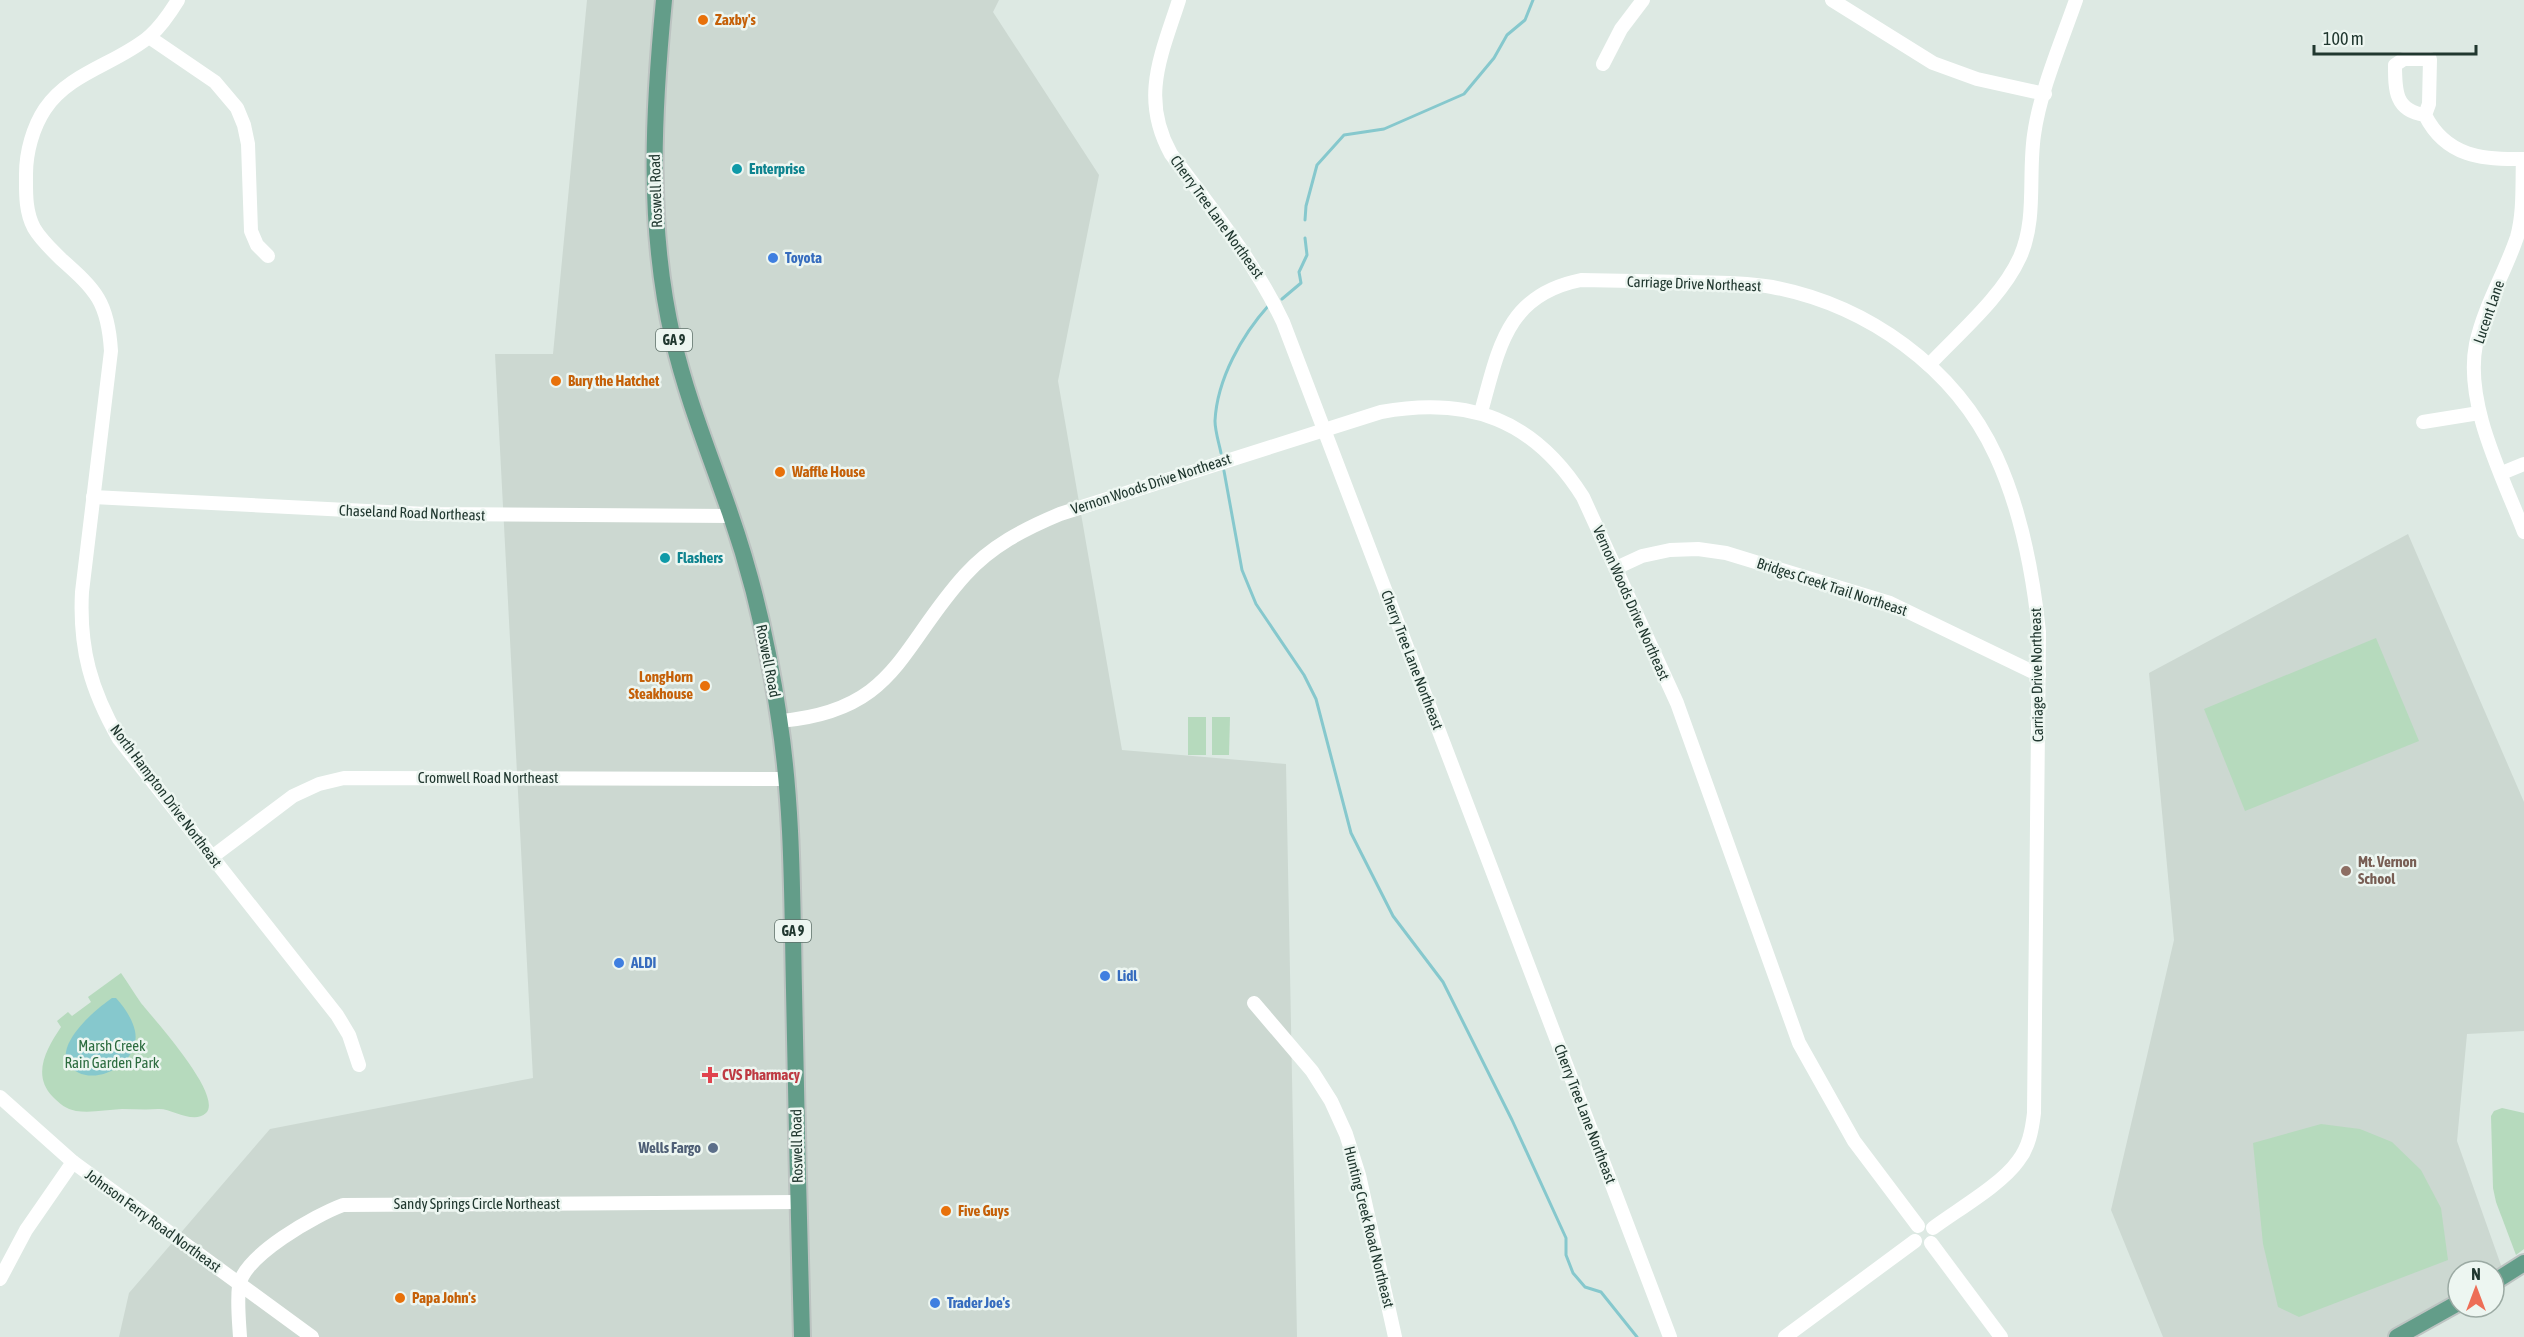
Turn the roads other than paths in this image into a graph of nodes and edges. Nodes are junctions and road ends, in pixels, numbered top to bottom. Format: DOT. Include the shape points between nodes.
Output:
graph roads {
  1 [pos="178,0"];
  2 [pos="664,0"];
  3 [pos="1179,0"];
  4 [pos="1643,0"];
  5 [pos="1832,0"];
  6 [pos="2076,0"];
  7 [pos="149,37"];
  8 [pos="1603,64"];
  9 [pos="2045,94"];
  10 [pos="2425,115"];
  11 [pos="2523,159"];
  12 [pos="268,256"];
  13 [pos="1929,365"];
  14 [pos="1481,412"];
  15 [pos="2479,414"];
  16 [pos="2422,422"];
  17 [pos="1324,428"];
  18 [pos="2524,464"];
  19 [pos="2502,473"];
  20 [pos="93,497"];
  21 [pos="731,516"];
  22 [pos="2524,532"];
  23 [pos="1616,568"];
  24 [pos="2039,675"];
  25 [pos="780,720"];
  26 [pos="787,779"];
  27 [pos="212,857"];
  28 [pos="1254,1003"];
  29 [pos="359,1065"];
  30 [pos="0,1097"];
  31 [pos="73,1162"];
  32 [pos="798,1202"];
  33 [pos="1918,1226"];
  34 [pos="1933,1228"];
  35 [pos="1915,1240"];
  36 [pos="1931,1243"];
  37 [pos="2524,1263"];
  38 [pos="2506,1274"];
  39 [pos="0,1279"];
  40 [pos="239,1284"];
  41 [pos="2446,1310"];
  42 [pos="240,1337"];
  43 [pos="312,1337"];
  44 [pos="801,1337"];
  45 [pos="1395,1337"];
  46 [pos="1670,1337"];
  47 [pos="1785,1337"];
  48 [pos="2001,1337"];
  49 [pos="2397,1337"];
  1 -- 7 [label="street, North Hampton Drive Northeast"];
  2 -- 21 [label="main road, Roswell Road / GA 9" via="654,135 662,278 688,396"];
  3 -- 17 [label="street, Cherry Tree Lane Northeast" via="1156,73 1154,99 1158,124 1171,154 1267,287"];
  4 -- 8 [label="street" via="1621,29"];
  5 -- 9 [label="street" via="1933,63 1977,79"];
  6 -- 9 [label="street"];
  7 -- 12 [label="street" via="215,82 237,108 248,144 251,231"];
  7 -- 20 [label="street, North Hampton Drive Northeast" via="77,78 56,95 37,125 26,167 26,202 34,228 48,247 91,286 110,326 111,351"];
  9 -- 13 [label="street" via="2034,134 2030,219 2020,256 2001,288"];
  10 -- 11 [label="street" via="2447,143 2464,154"];
  11 -- 15 [label="street, Lucent Lane" via="2517,235 2488,304 2476,345 2474,374"];
  13 -- 14 [label="street, Carriage Drive Northeast" via="1867,320 1795,292 1738,283 1581,280 1544,291 1515,317 1501,343"];
  13 -- 24 [label="street, Carriage Drive Northeast" via="1976,421 2009,488 2036,599"];
  14 -- 17 [label="street, Vernon Woods Drive Northeast" via="1448,406 1411,406"];
  14 -- 23 [label="street, Vernon Woods Drive Northeast" via="1527,436 1562,466 1583,496"];
  15 -- 16 [label="street"];
  15 -- 19 [label="street, Lucent Lane"];
  17 -- 25 [label="street, Vernon Woods Drive Northeast" via="1025,528 993,548 966,574 903,660 877,687 825,713"];
  17 -- 46 [label="street, Cherry Tree Lane Northeast"];
  18 -- 19 [label="street"];
  19 -- 22 [label="street, Lucent Lane"];
  20 -- 21 [label="street, Chaseland Road Northeast" via="426,514"];
  20 -- 27 [label="street, North Hampton Drive Northeast" via="81,615 92,685 119,739"];
  21 -- 25 [label="main road, Roswell Road / GA 9" via="756,601"];
  23 -- 24 [label="street, Bridges Creek Trail Northeast" via="1642,556 1670,550 1726,553 1890,603"];
  23 -- 33 [label="street, Vernon Woods Drive Northeast" via="1677,703 1799,1043 1854,1141"];
  24 -- 34 [label="street, Carriage Drive Northeast" via="2032,1130 2024,1152 2009,1173"];
  25 -- 26 [label="main road, Roswell Road / GA 9"];
  26 -- 27 [label="street, Cromwell Road Northeast" via="344,778 293,796"];
  26 -- 32 [label="main road, Roswell Road / GA 9"];
  27 -- 29 [label="street, North Hampton Drive Northeast" via="337,1015"];
  28 -- 45 [label="street, Hunting Creek Road Northeast" via="1312,1071 1346,1134 1359,1175"];
  30 -- 31 [label="street, Johnson Ferry Road Northeast"];
  31 -- 39 [label="street" via="26,1230"];
  31 -- 40 [label="street, Johnson Ferry Road Northeast"];
  32 -- 40 [label="street, Sandy Springs Circle Northeast" via="343,1205 319,1214 269,1248"];
  32 -- 44 [label="main road, Roswell Road / GA 9"];
  33 -- 34 [label="street" via="1928,1224"];
  33 -- 35 [label="street"];
  34 -- 36 [label="street"];
  35 -- 36 [label="street" via="1923,1245"];
  35 -- 47 [label="street"];
  36 -- 48 [label="street"];
  37 -- 38 [label="main road"];
  40 -- 42 [label="street"];
  40 -- 43 [label="street, Johnson Ferry Road Northeast"];
  41 -- 49 [label="main road"];
}
